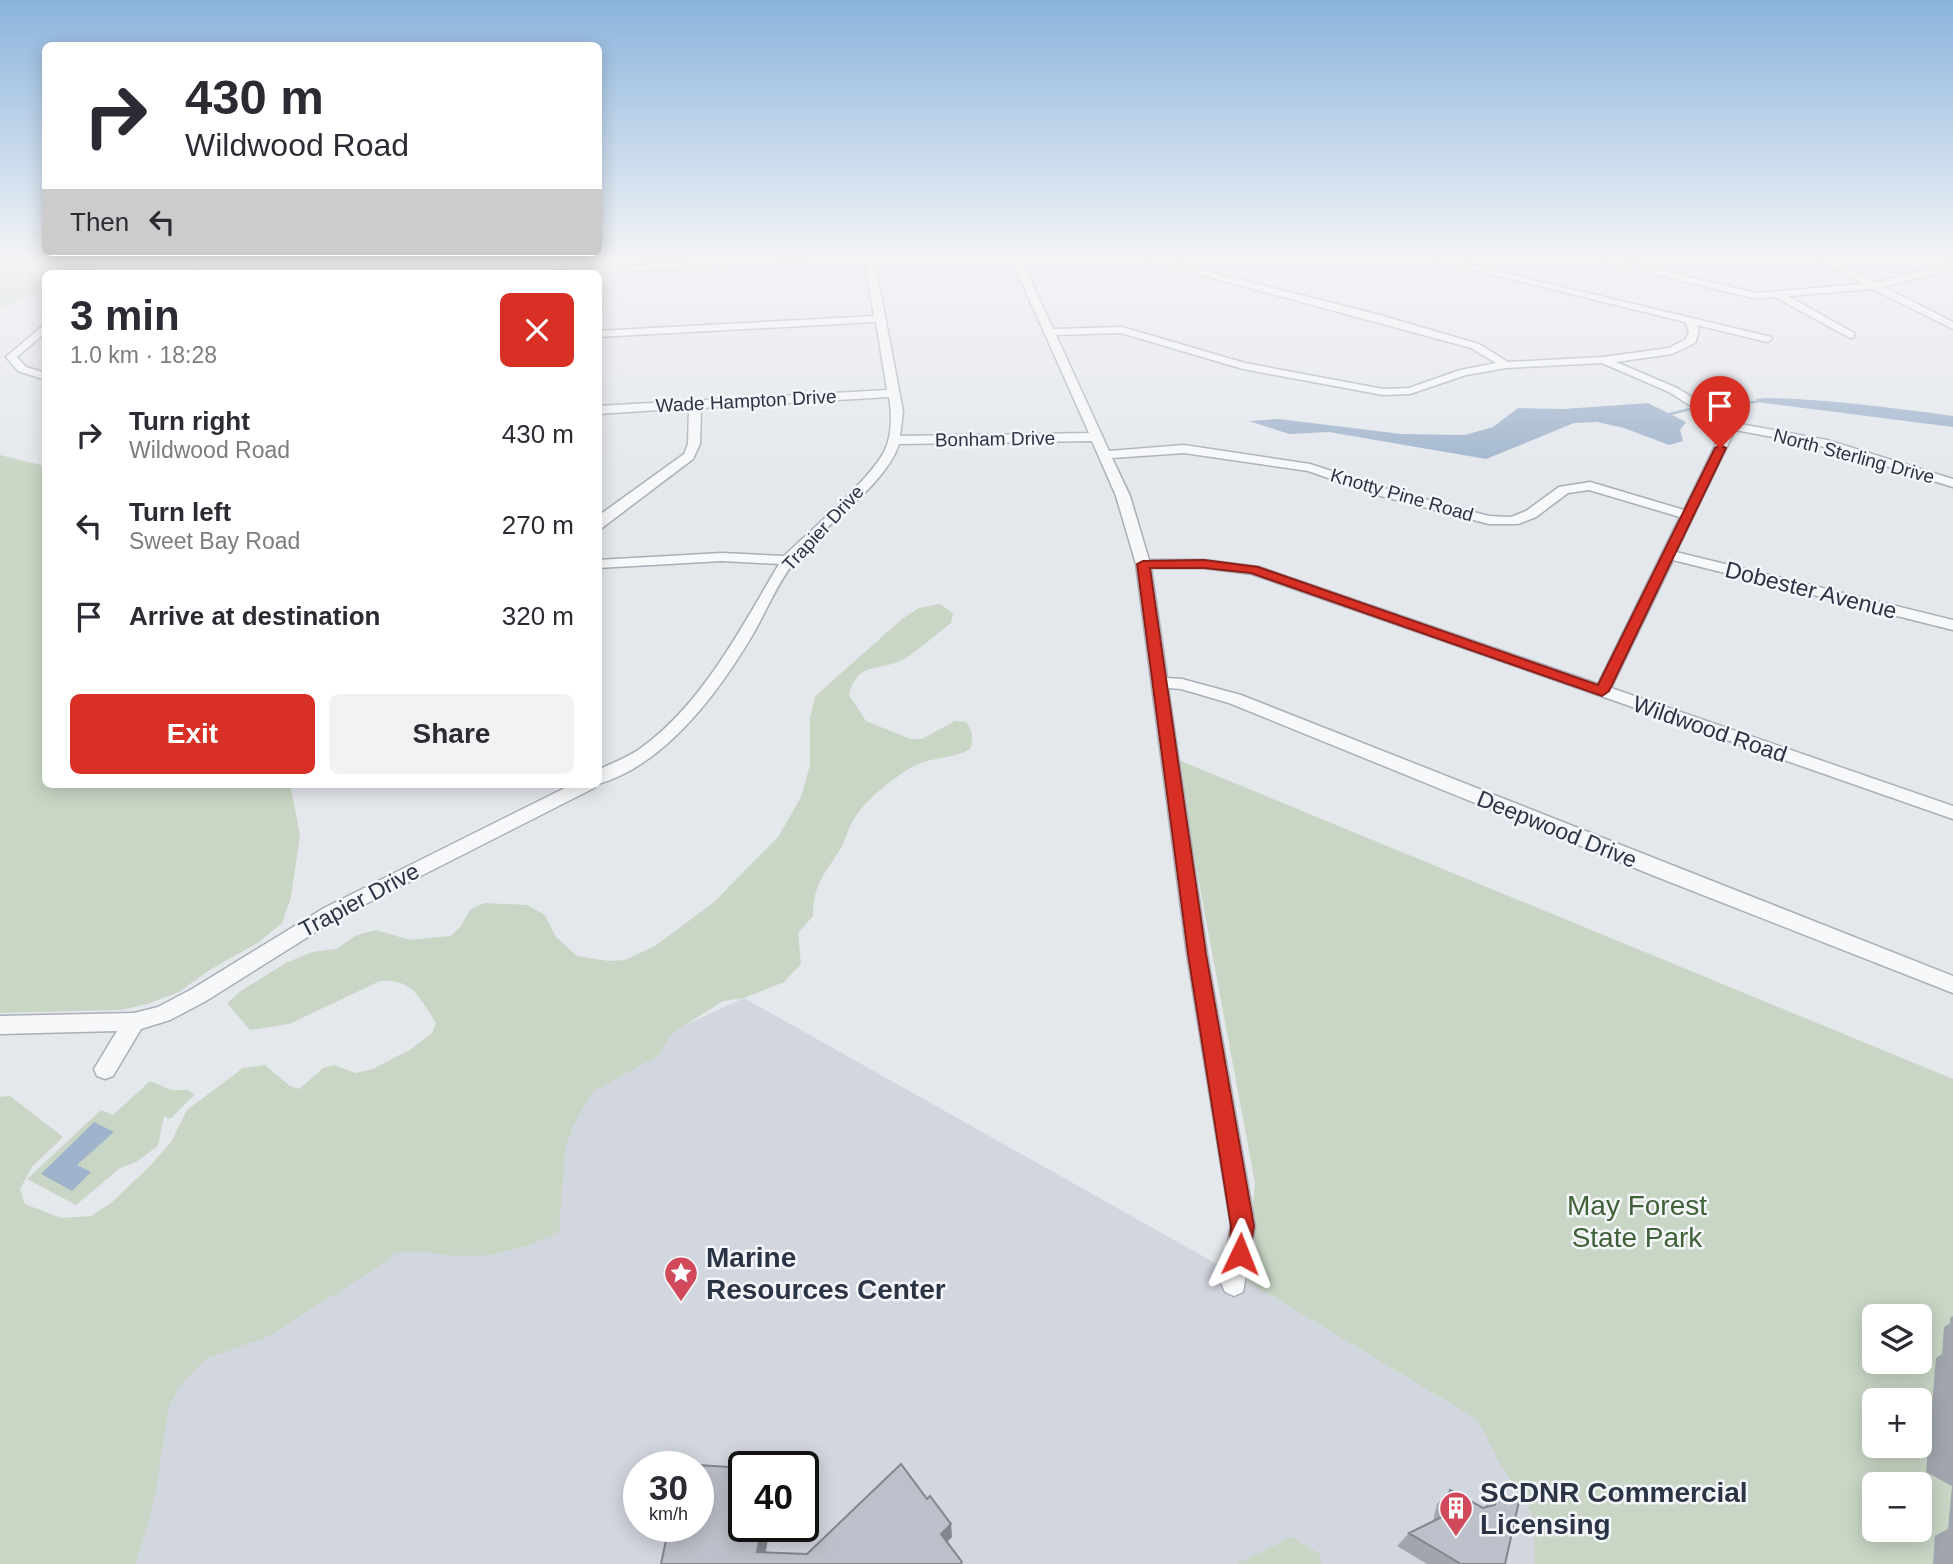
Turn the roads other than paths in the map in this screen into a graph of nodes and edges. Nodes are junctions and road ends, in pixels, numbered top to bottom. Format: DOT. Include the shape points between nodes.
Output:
graph roads {
  1 [pos="39,331"];
  2 [pos="655,331"];
  3 [pos="882,331"];
  4 [pos="1085,331"];
  5 [pos="1125,331"];
  6 [pos="1424,331"];
  7 [pos="1693,331"];
  8 [pos="1730,331"];
  9 [pos="1843,331"];
  10 [pos="1048,332"];
  11 [pos="602,334"];
  12 [pos="1850,335"];
  13 [pos="1767,340"];
  14 [pos="1603,359"];
  15 [pos="1506,365"];
  16 [pos="42,376"];
  17 [pos="893,393"];
  18 [pos="695,405"];
  19 [pos="602,410"];
  20 [pos="1731,426"];
  21 [pos="1096,437"];
  22 [pos="894,440"];
  23 [pos="1104,455"];
  24 [pos="1953,483"];
  25 [pos="1687,515"];
  26 [pos="602,520"];
  27 [pos="1670,555"];
  28 [pos="789,560"];
  29 [pos="602,564"];
  30 [pos="1143,564"];
  31 [pos="1953,625"];
  32 [pos="1158,683"];
  33 [pos="1602,691"];
  34 [pos="602,775"];
  35 [pos="577,788"];
  36 [pos="1953,813"];
  37 [pos="1953,985"];
  38 [pos="134,1023"];
  39 [pos="0,1025"];
  40 [pos="105,1069"];
  41 [pos="1234,1283"];
  1 -- 16 [label="street" via="12,357 22,369"];
  2 -- 11 [label="street"];
  3 -- 17 [label="street, Trapier Drive"];
  4 -- 10 [label="street"];
  5 -- 15 [label="street" via="1244,366 1383,393 1410,391 1464,372"];
  6 -- 15 [label="street" via="1475,346"];
  7 -- 14 [label="street" via="1691,341 1680,349"];
  8 -- 13 [label="street"];
  9 -- 12 [label="street"];
  10 -- 21 [label="street"];
  14 -- 15 [label="street"];
  14 -- 20 [label="street, North Sterling Drive" via="1673,390"];
  17 -- 18 [label="street, Wade Hampton Drive"];
  17 -- 22 [label="street, Trapier Drive" via="897,411"];
  18 -- 19 [label="street, Wade Hampton Drive"];
  18 -- 26 [label="street" via="694,444 689,456"];
  20 -- 24 [label="street, North Sterling Drive" via="1824,443"];
  20 -- 25 [label="street"];
  21 -- 22 [label="street, Bonham Drive"];
  21 -- 23 [label="street"];
  22 -- 28 [label="street, Trapier Drive" via="876,472"];
  23 -- 25 [label="street, Knotty Pine Road" via="1184,449 1310,468 1489,520 1513,522 1564,490 1590,486"];
  23 -- 30 [label="street" via="1123,496"];
  25 -- 27 [label="street"];
  27 -- 31 [label="street, Dobester Avenue"];
  27 -- 33 [label="street"];
  28 -- 29 [label="street" via="722,557"];
  28 -- 34 [label="street, Trapier Drive" via="695,707 648,752"];
  30 -- 32 [label="street"];
  30 -- 33 [label="street, Wildwood Road" via="1254,570"];
  32 -- 37 [label="street, Deepwood Drive" via="1182,684 1235,699"];
  32 -- 41 [label="street" via="1242,1226"];
  33 -- 36 [label="street, Wildwood Road"];
  35 -- 38 [label="street, Trapier Drive" via="331,913 192,999"];
  38 -- 39 [label="street, Trapier Drive"];
  38 -- 40 [label="street"];
}
